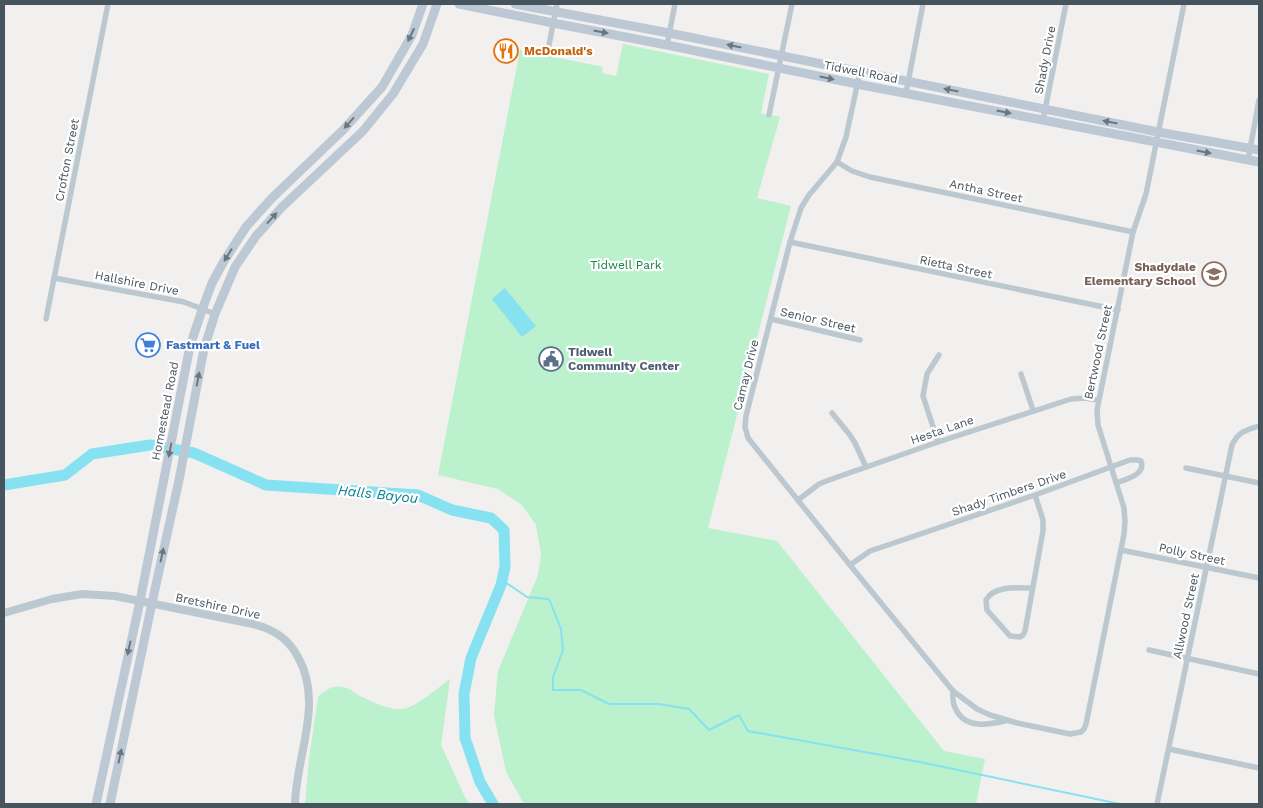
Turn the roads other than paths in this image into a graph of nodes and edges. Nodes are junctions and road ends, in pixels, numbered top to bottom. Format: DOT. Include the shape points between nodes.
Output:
graph roads {
  1 [pos="108,4"];
  2 [pos="423,4"];
  3 [pos="437,4"];
  4 [pos="459,4"];
  5 [pos="515,4"];
  6 [pos="675,4"];
  7 [pos="792,4"];
  8 [pos="923,4"];
  9 [pos="1066,4"];
  10 [pos="1184,4"];
  11 [pos="556,8"];
  12 [pos="553,23"];
  13 [pos="669,33"];
  14 [pos="667,45"];
  15 [pos="548,50"];
  16 [pos="782,56"];
  17 [pos="779,68"];
  18 [pos="860,72"];
  19 [pos="909,81"];
  20 [pos="857,84"];
  21 [pos="906,93"];
  22 [pos="1259,100"];
  23 [pos="1046,109"];
  24 [pos="770,115"];
  25 [pos="1043,120"];
  26 [pos="1158,132"];
  27 [pos="1156,143"];
  28 [pos="1255,150"];
  29 [pos="313,159"];
  30 [pos="1248,160"];
  31 [pos="837,162"];
  32 [pos="1259,162"];
  33 [pos="323,169"];
  34 [pos="246,227"];
  35 [pos="1133,232"];
  36 [pos="256,236"];
  37 [pos="790,242"];
  38 [pos="54,278"];
  39 [pos="202,310"];
  40 [pos="1118,310"];
  41 [pos="214,314"];
  42 [pos="771,319"];
  43 [pos="46,320"];
  44 [pos="860,340"];
  45 [pos="939,354"];
  46 [pos="1021,374"];
  47 [pos="1098,400"];
  48 [pos="179,402"];
  49 [pos="194,404"];
  50 [pos="1033,410"];
  51 [pos="832,413"];
  52 [pos="1259,426"];
  53 [pos="938,442"];
  54 [pos="866,467"];
  55 [pos="1111,468"];
  56 [pos="1186,468"];
  57 [pos="1225,476"];
  58 [pos="1116,483"];
  59 [pos="1259,483"];
  60 [pos="1035,495"];
  61 [pos="160,497"];
  62 [pos="174,500"];
  63 [pos="798,500"];
  64 [pos="1121,550"];
  65 [pos="850,565"];
  66 [pos="1206,567"];
  67 [pos="1259,578"];
  68 [pos="1033,588"];
  69 [pos="140,601"];
  70 [pos="152,603"];
  71 [pos="4,613"];
  72 [pos="1149,650"];
  73 [pos="1187,659"];
  74 [pos="1259,674"];
  75 [pos="953,691"];
  76 [pos="120,694"];
  77 [pos="132,696"];
  78 [pos="1008,721"];
  79 [pos="1081,732"];
  80 [pos="1169,749"];
  81 [pos="1259,768"];
  82 [pos="96,804"];
  83 [pos="110,804"];
  84 [pos="295,804"];
  85 [pos="1157,804"];
  1 -- 38 [label="street, Crofton Street"];
  2 -- 29 [label="main road, Homestead Road, one-way" via="412,35 382,87"];
  3 -- 33 [label="main road" via="423,44 394,94 363,131"];
  4 -- 12 [label="main road, Tidwell Road"];
  5 -- 11 [label="main road, Tidwell Road"];
  6 -- 13 [label="street"];
  7 -- 16 [label="street"];
  8 -- 19 [label="street"];
  9 -- 23 [label="street, Shady Drive"];
  10 -- 26 [label="street, Bertwood Street"];
  11 -- 12 [label="street"];
  11 -- 13 [label="main road, Tidwell Road"];
  12 -- 14 [label="main road, Tidwell Road, one-way"];
  12 -- 15 [label="street"];
  13 -- 14 [label="street"];
  16 -- 13 [label="main road, Tidwell Road, one-way"];
  14 -- 17 [label="main road, Tidwell Road"];
  16 -- 17 [label="street"];
  16 -- 18 [label="main road, Tidwell Road"];
  17 -- 20 [label="main road, Tidwell Road, one-way"];
  17 -- 24 [label="street"];
  18 -- 19 [label="main road, Tidwell Road"];
  18 -- 20 [label="street, Camay Drive"];
  19 -- 21 [label="street"];
  23 -- 19 [label="main road, Tidwell Road, one-way"];
  20 -- 21 [label="main road, Tidwell Road"];
  20 -- 31 [label="street, Camay Drive" via="846,137"];
  21 -- 25 [label="main road, Tidwell Road, one-way"];
  22 -- 28 [label="street"];
  23 -- 25 [label="street, Shady Drive"];
  26 -- 23 [label="main road, Tidwell Road, one-way"];
  25 -- 27 [label="main road, Tidwell Road"];
  26 -- 27 [label="street, Bertwood Street"];
  26 -- 28 [label="main road, Tidwell Road"];
  27 -- 30 [label="main road, Tidwell Road, one-way"];
  27 -- 35 [label="street, Bertwood Street" via="1146,194"];
  28 -- 30 [label="street"];
  29 -- 33 [label="main road"];
  29 -- 34 [label="main road, Homestead Road"];
  30 -- 32 [label="main road, Tidwell Road"];
  31 -- 35 [label="street, Antha Street" via="870,177"];
  31 -- 37 [label="street, Camay Drive" via="801,208"];
  36 -- 33 [label="main road, one-way"];
  34 -- 36 [label="main road"];
  34 -- 39 [label="main road, Homestead Road, one-way" via="212,283"];
  35 -- 40 [label="street, Bertwood Street"];
  36 -- 41 [label="main road" via="236,267"];
  37 -- 40 [label="street, Rietta Street"];
  37 -- 42 [label="street, Camay Drive"];
  38 -- 39 [label="street, Hallshire Drive" via="184,302"];
  38 -- 43 [label="street, Crofton Street"];
  39 -- 41 [label="street, Hallshire Drive"];
  39 -- 48 [label="main road, Homestead Road" via="190,346"];
  40 -- 47 [label="street, Bertwood Street"];
  49 -- 41 [label="main road, one-way"];
  42 -- 44 [label="street, Senior Street"];
  42 -- 63 [label="street, Camay Drive" via="745,427 748,438"];
  45 -- 53 [label="street" via="927,374 923,396"];
  46 -- 50 [label="street"];
  47 -- 50 [label="street, Hesta Lane" via="1077,398"];
  47 -- 55 [label="street, Bertwood Street" via="1098,425"];
  48 -- 49 [label="main road"];
  48 -- 61 [label="main road, Homestead Road, one-way"];
  49 -- 62 [label="main road"];
  50 -- 53 [label="street, Hesta Lane"];
  51 -- 54 [label="street" via="850,435"];
  52 -- 57 [label="street, Allwood Street" via="1239,434 1232,445"];
  53 -- 54 [label="street, Hesta Lane"];
  54 -- 63 [label="street, Hesta Lane" via="824,482"];
  55 -- 58 [label="street, Bertwood Street"];
  55 -- 58 [label="street, Shady Timbers Drive" via="1130,460 1141,461 1138,473"];
  55 -- 60 [label="street, Shady Timbers Drive"];
  56 -- 57 [label="street"];
  57 -- 59 [label="street"];
  57 -- 66 [label="street, Allwood Street"];
  58 -- 64 [label="street, Bertwood Street" via="1125,515"];
  60 -- 65 [label="street, Shady Timbers Drive" via="870,551"];
  60 -- 68 [label="street" via="1043,530"];
  61 -- 62 [label="main road"];
  61 -- 69 [label="main road, Homestead Road"];
  70 -- 62 [label="main road, one-way"];
  63 -- 65 [label="street, Camay Drive"];
  64 -- 66 [label="street, Polly Street"];
  64 -- 79 [label="street, Bertwood Street" via="1086,724"];
  65 -- 75 [label="street, Camay Drive"];
  66 -- 67 [label="street, Polly Street"];
  66 -- 73 [label="street, Allwood Street"];
  68 -- 68 [label="street" via="1025,631 1023,635 1010,636 987,610 986,600 998,590"];
  69 -- 70 [label="street, Bretshire Drive"];
  69 -- 71 [label="street, Bretshire Drive" via="82,594"];
  69 -- 76 [label="main road, Homestead Road, one-way"];
  70 -- 77 [label="main road"];
  70 -- 84 [label="street, Bretshire Drive" via="265,627 282,637 295,651 303,665 310,695"];
  72 -- 73 [label="street"];
  73 -- 74 [label="street"];
  73 -- 80 [label="street, Allwood Street"];
  75 -- 78 [label="street, Camay Drive" via="977,709"];
  75 -- 78 [label="street, Camay Drive" via="954,707 966,721 977,724"];
  76 -- 77 [label="main road"];
  76 -- 82 [label="main road, Homestead Road"];
  83 -- 77 [label="main road, one-way"];
  78 -- 79 [label="street, Camay Drive" via="1070,734"];
  80 -- 81 [label="street"];
  80 -- 85 [label="street, Allwood Street"];
}
